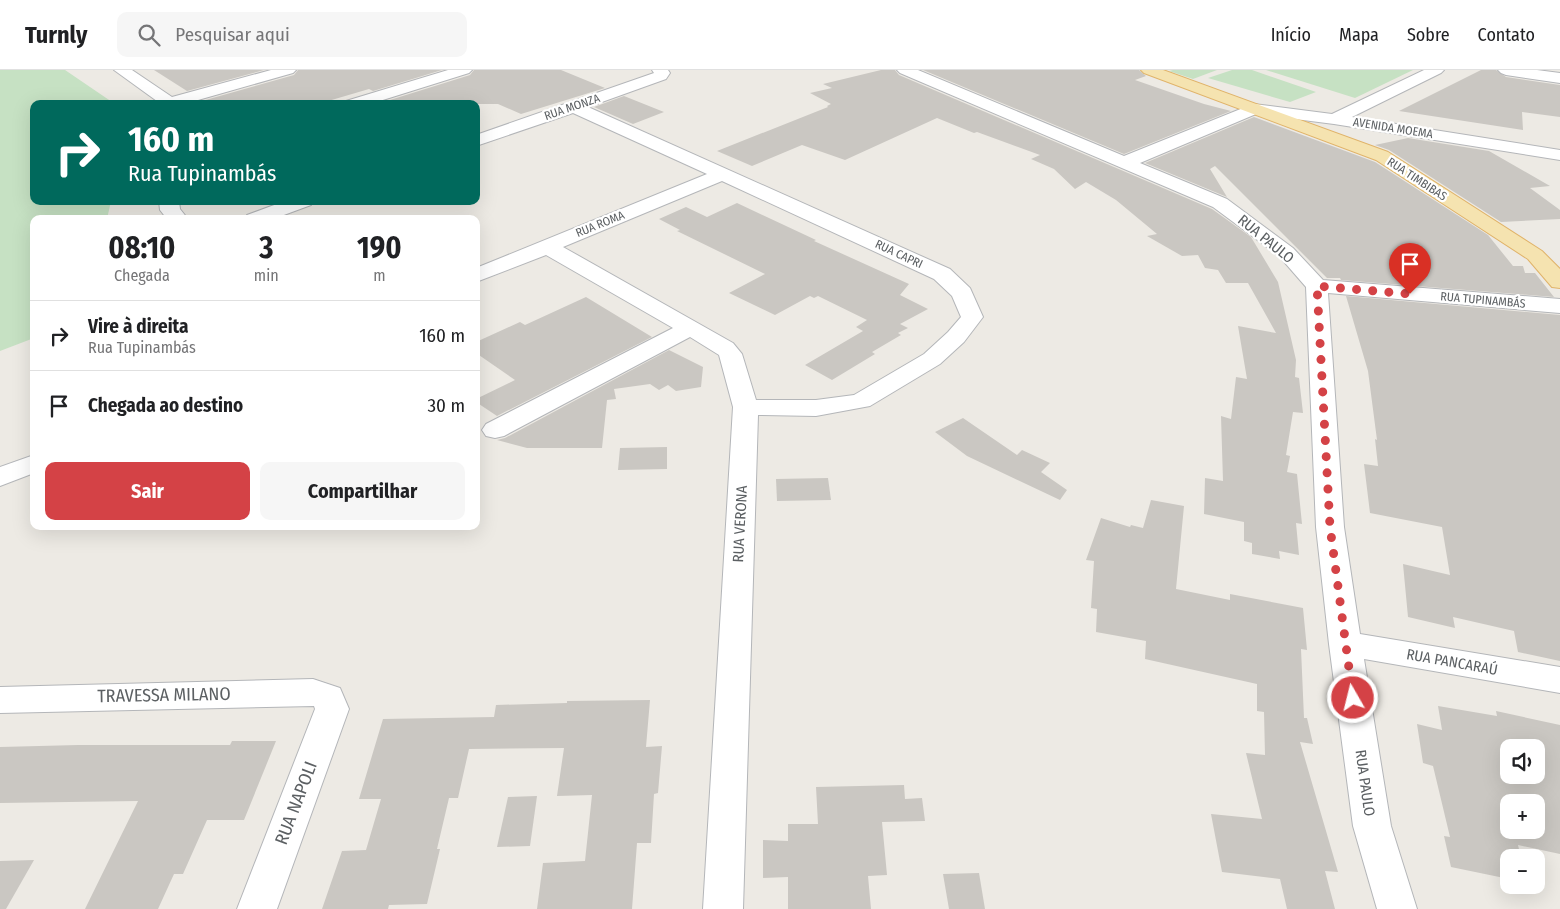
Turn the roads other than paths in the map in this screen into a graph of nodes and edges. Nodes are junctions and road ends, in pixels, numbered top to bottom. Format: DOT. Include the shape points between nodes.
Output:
graph roads {
  1 [pos="122,70"];
  2 [pos="288,70"];
  3 [pos="464,70"];
  4 [pos="660,70"];
  5 [pos="905,70"];
  6 [pos="1149,70"];
  7 [pos="1436,70"];
  8 [pos="1506,70"];
  9 [pos="1560,78"];
  10 [pos="1226,99"];
  11 [pos="167,100"];
  12 [pos="183,100"];
  13 [pos="365,100"];
  14 [pos="574,107"];
  15 [pos="1254,109"];
  16 [pos="1340,116"];
  17 [pos="480,140"];
  18 [pos="1560,146"];
  19 [pos="1560,155"];
  20 [pos="1126,162"];
  21 [pos="724,174"];
  22 [pos="293,205"];
  23 [pos="265,215"];
  24 [pos="546,246"];
  25 [pos="480,274"];
  26 [pos="1560,282"];
  27 [pos="1317,286"];
  28 [pos="1560,306"];
  29 [pos="690,328"];
  30 [pos="746,407"];
  31 [pos="495,430"];
  32 [pos="30,465"];
  33 [pos="0,477"];
  34 [pos="1344,644"];
  35 [pos="1560,680"];
  36 [pos="328,697"];
  37 [pos="0,700"];
  38 [pos="257,909"];
  39 [pos="723,909"];
  40 [pos="1397,909"];
  1 -- 11 [label="street"];
  2 -- 12 [label="street"];
  3 -- 13 [label="street"];
  4 -- 14 [label="street, RUA MONZA" via="661,76"];
  5 -- 20 [label="street, RUA PAULO"];
  6 -- 10 [label="main road, AVENIDA MOEMA"];
  7 -- 16 [label="street"];
  8 -- 9 [label="street"];
  10 -- 15 [label="main road, AVENIDA MOEMA"];
  10 -- 16 [label="street, AVENIDA MOEMA"];
  14 -- 17 [label="street, RUA MONZA"];
  14 -- 21 [label="street, RUA CAPRI"];
  15 -- 16 [label="street, AVENIDA MOEMA"];
  15 -- 20 [label="street"];
  15 -- 26 [label="main road, RUA TIMBIBAS" via="1382,156 1535,254"];
  16 -- 18 [label="street, AVENIDA MOEMA"];
  16 -- 19 [label="street, AVENIDA MOEMA"];
  20 -- 27 [label="street, RUA PAULO" via="1220,203 1286,252"];
  21 -- 24 [label="street, RUA ROMA"];
  21 -- 30 [label="street, RUA CAPRI" via="942,274 962,293 972,316 956,337 932,359 861,401 816,408"];
  22 -- 23 [label="street"];
  24 -- 25 [label="street, RUA ROMA"];
  24 -- 29 [label="street, RUA VERONA"];
  27 -- 28 [label="street, RUA TUPINAMBÁS"];
  27 -- 34 [label="street, RUA PAULO" via="1330,527"];
  29 -- 30 [label="street, RUA VERONA" via="730,354"];
  29 -- 31 [label="street"];
  30 -- 39 [label="street, RUA VERONA"];
  32 -- 33 [label="street"];
  34 -- 35 [label="street, RUA PANCARAÚ"];
  34 -- 40 [label="street, RUA PAULO" via="1372,826"];
  36 -- 37 [label="street, TRAVESSA MILANO" via="313,692"];
  36 -- 38 [label="street, RUA NAPOLI" via="332,708"];
}
